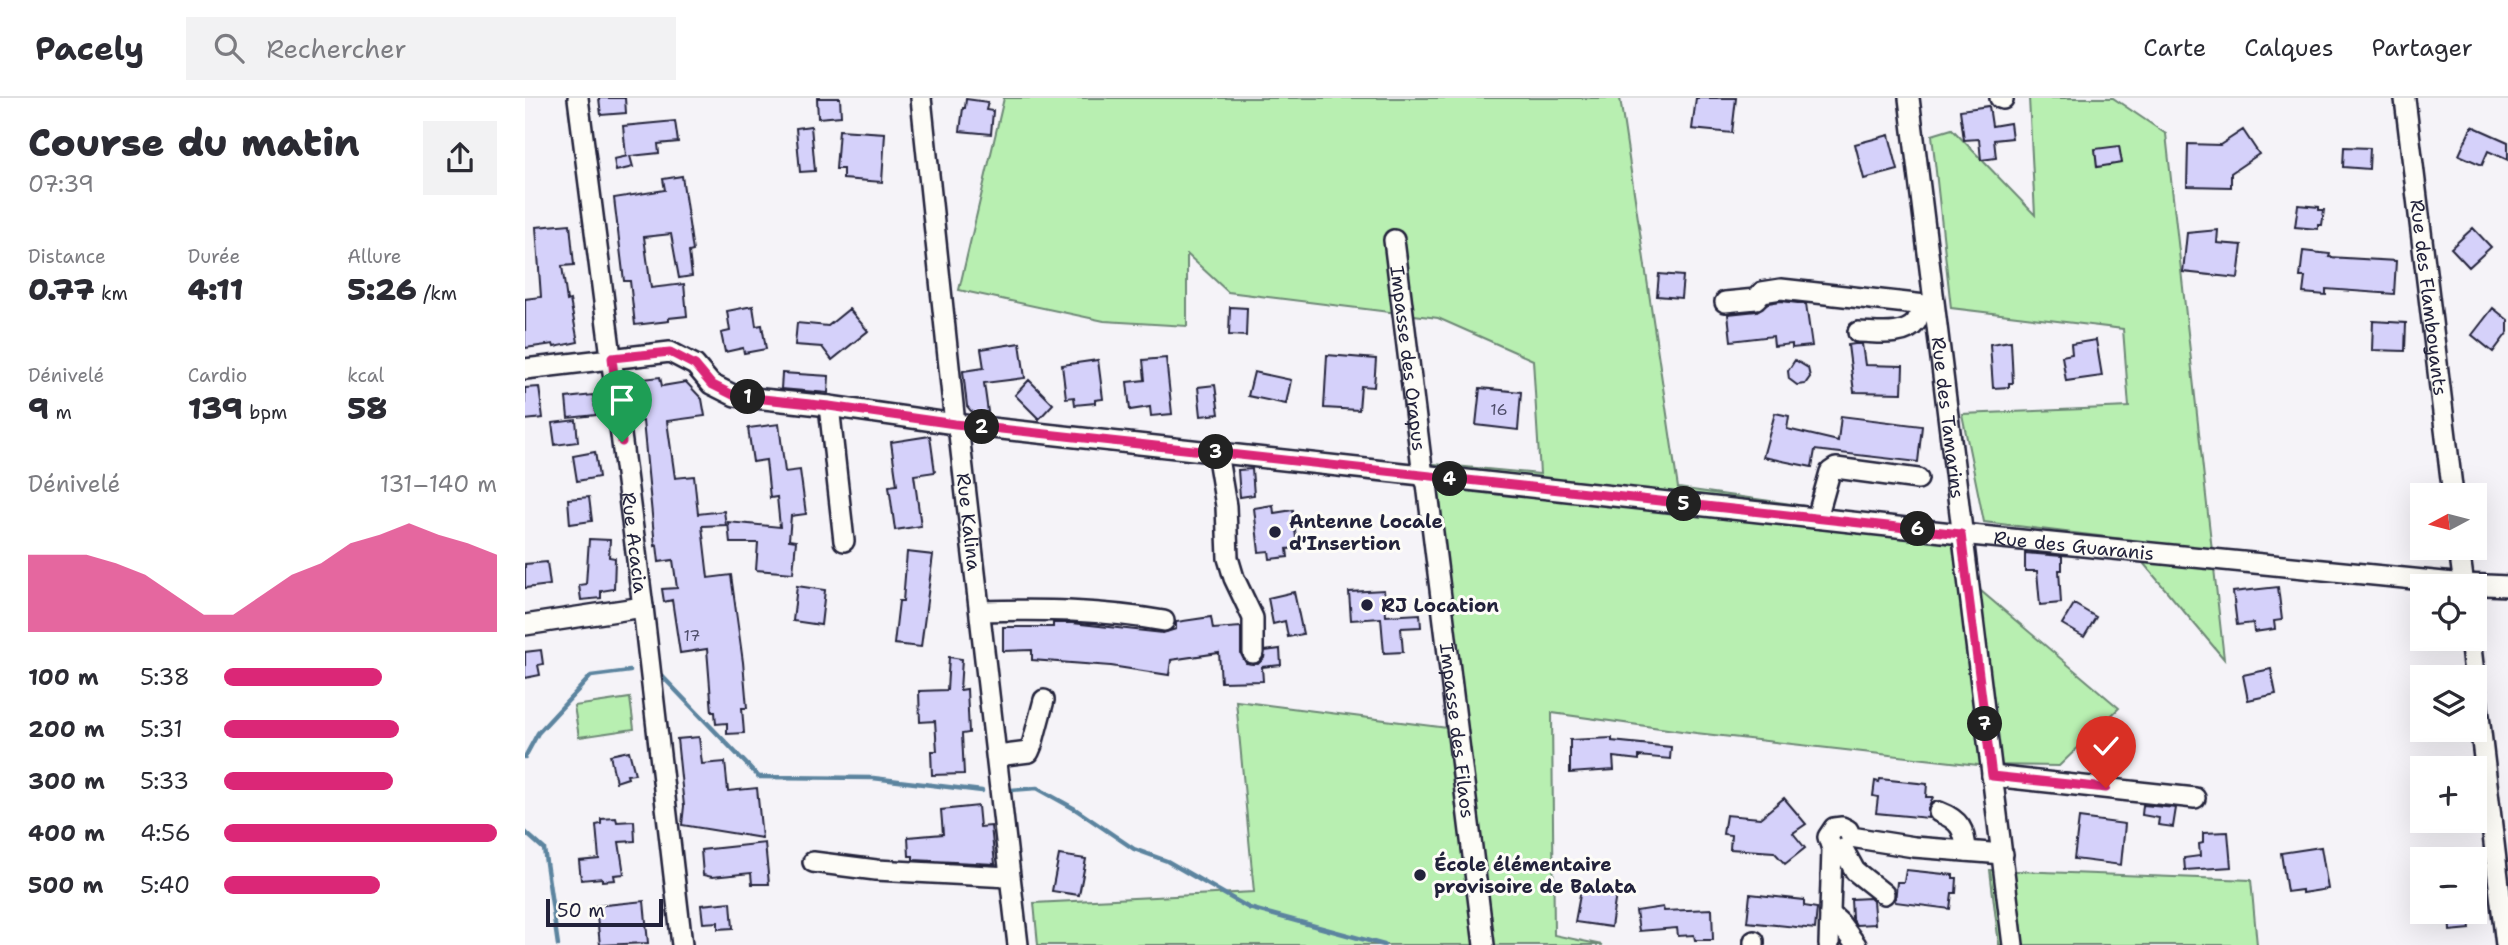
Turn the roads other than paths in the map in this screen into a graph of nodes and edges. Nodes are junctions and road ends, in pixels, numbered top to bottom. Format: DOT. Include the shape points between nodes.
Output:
graph roads {
  1 [pos="578,98"];
  2 [pos="921,98"];
  3 [pos="1909,98"];
  4 [pos="2405,99"];
  5 [pos="1394,240"];
  6 [pos="1725,302"];
  7 [pos="1927,306"];
  8 [pos="1858,332"];
  9 [pos="612,358"];
  10 [pos="525,369"];
  11 [pos="829,406"];
  12 [pos="955,424"];
  13 [pos="1217,452"];
  14 [pos="1423,476"];
  15 [pos="1918,479"];
  16 [pos="2452,483"];
  17 [pos="1817,518"];
  18 [pos="1961,534"];
  19 [pos="845,541"];
  20 [pos="2410,580"];
  21 [pos="2487,586"];
  22 [pos="2508,586"];
  23 [pos="643,607"];
  24 [pos="980,611"];
  25 [pos="1164,621"];
  26 [pos="525,625"];
  27 [pos="2471,651"];
  28 [pos="1254,653"];
  29 [pos="1044,700"];
  30 [pos="997,756"];
  31 [pos="1992,776"];
  32 [pos="2195,798"];
  33 [pos="1940,812"];
  34 [pos="1842,845"];
  35 [pos="1966,852"];
  36 [pos="2003,854"];
  37 [pos="813,862"];
  38 [pos="1010,877"];
  39 [pos="1884,894"];
  40 [pos="1830,914"];
  41 [pos="682,945"];
  42 [pos="1018,945"];
  43 [pos="1484,945"];
  44 [pos="1829,945"];
  45 [pos="1856,945"];
  46 [pos="2013,945"];
  47 [pos="2506,945"];
  1 -- 9 [label="street, Rue Acacia"];
  2 -- 12 [label="street, Rue Kalina"];
  3 -- 7 [label="street, Rue des Tamarins"];
  4 -- 16 [label="street, Rue des Flamboyants"];
  5 -- 14 [label="street, Impasse des Orapus"];
  6 -- 7 [label="street" via="1756,299 1762,292 1781,289"];
  7 -- 8 [label="street" via="1916,322 1898,332"];
  7 -- 18 [label="street, Rue des Tamarins"];
  9 -- 10 [label="street, Rue des Guaranis"];
  9 -- 11 [label="street, Rue des Guaranis" via="670,352 695,365 711,384 735,396"];
  9 -- 23 [label="street, Rue Acacia"];
  11 -- 12 [label="street, Rue des Guaranis"];
  11 -- 19 [label="street"];
  12 -- 13 [label="street, Rue des Guaranis"];
  12 -- 24 [label="street, Rue Kalina"];
  13 -- 14 [label="street, Rue des Guaranis"];
  13 -- 28 [label="street" via="1228,558 1253,618"];
  14 -- 17 [label="street, Rue des Guaranis"];
  14 -- 43 [label="street, Impasse des Filaos"];
  15 -- 17 [label="street" via="1836,468 1830,472"];
  17 -- 18 [label="street, Rue des Guaranis"];
  18 -- 20 [label="street, Rue des Guaranis"];
  18 -- 31 [label="street, Rue des Tamarins"];
  21 -- 22 [label="street, Rue des Guaranis"];
  23 -- 26 [label="street"];
  23 -- 41 [label="street, Rue Acacia"];
  24 -- 25 [label="street" via="1116,612"];
  24 -- 30 [label="street, Rue Kalina"];
  27 -- 47 [label="street"];
  29 -- 30 [label="street" via="1029,752"];
  30 -- 38 [label="street, Rue Kalina"];
  31 -- 32 [label="street"];
  31 -- 36 [label="street, Rue des Tamarins"];
  33 -- 35 [label="street" via="1962,825"];
  34 -- 35 [label="street"];
  34 -- 39 [label="street" via="1856,871"];
  34 -- 40 [label="street"];
  35 -- 36 [label="street"];
  36 -- 46 [label="street, Rue des Tamarins"];
  37 -- 38 [label="street"];
  38 -- 42 [label="street, Rue Kalina"];
  40 -- 44 [label="street"];
  40 -- 45 [label="street"];
}
